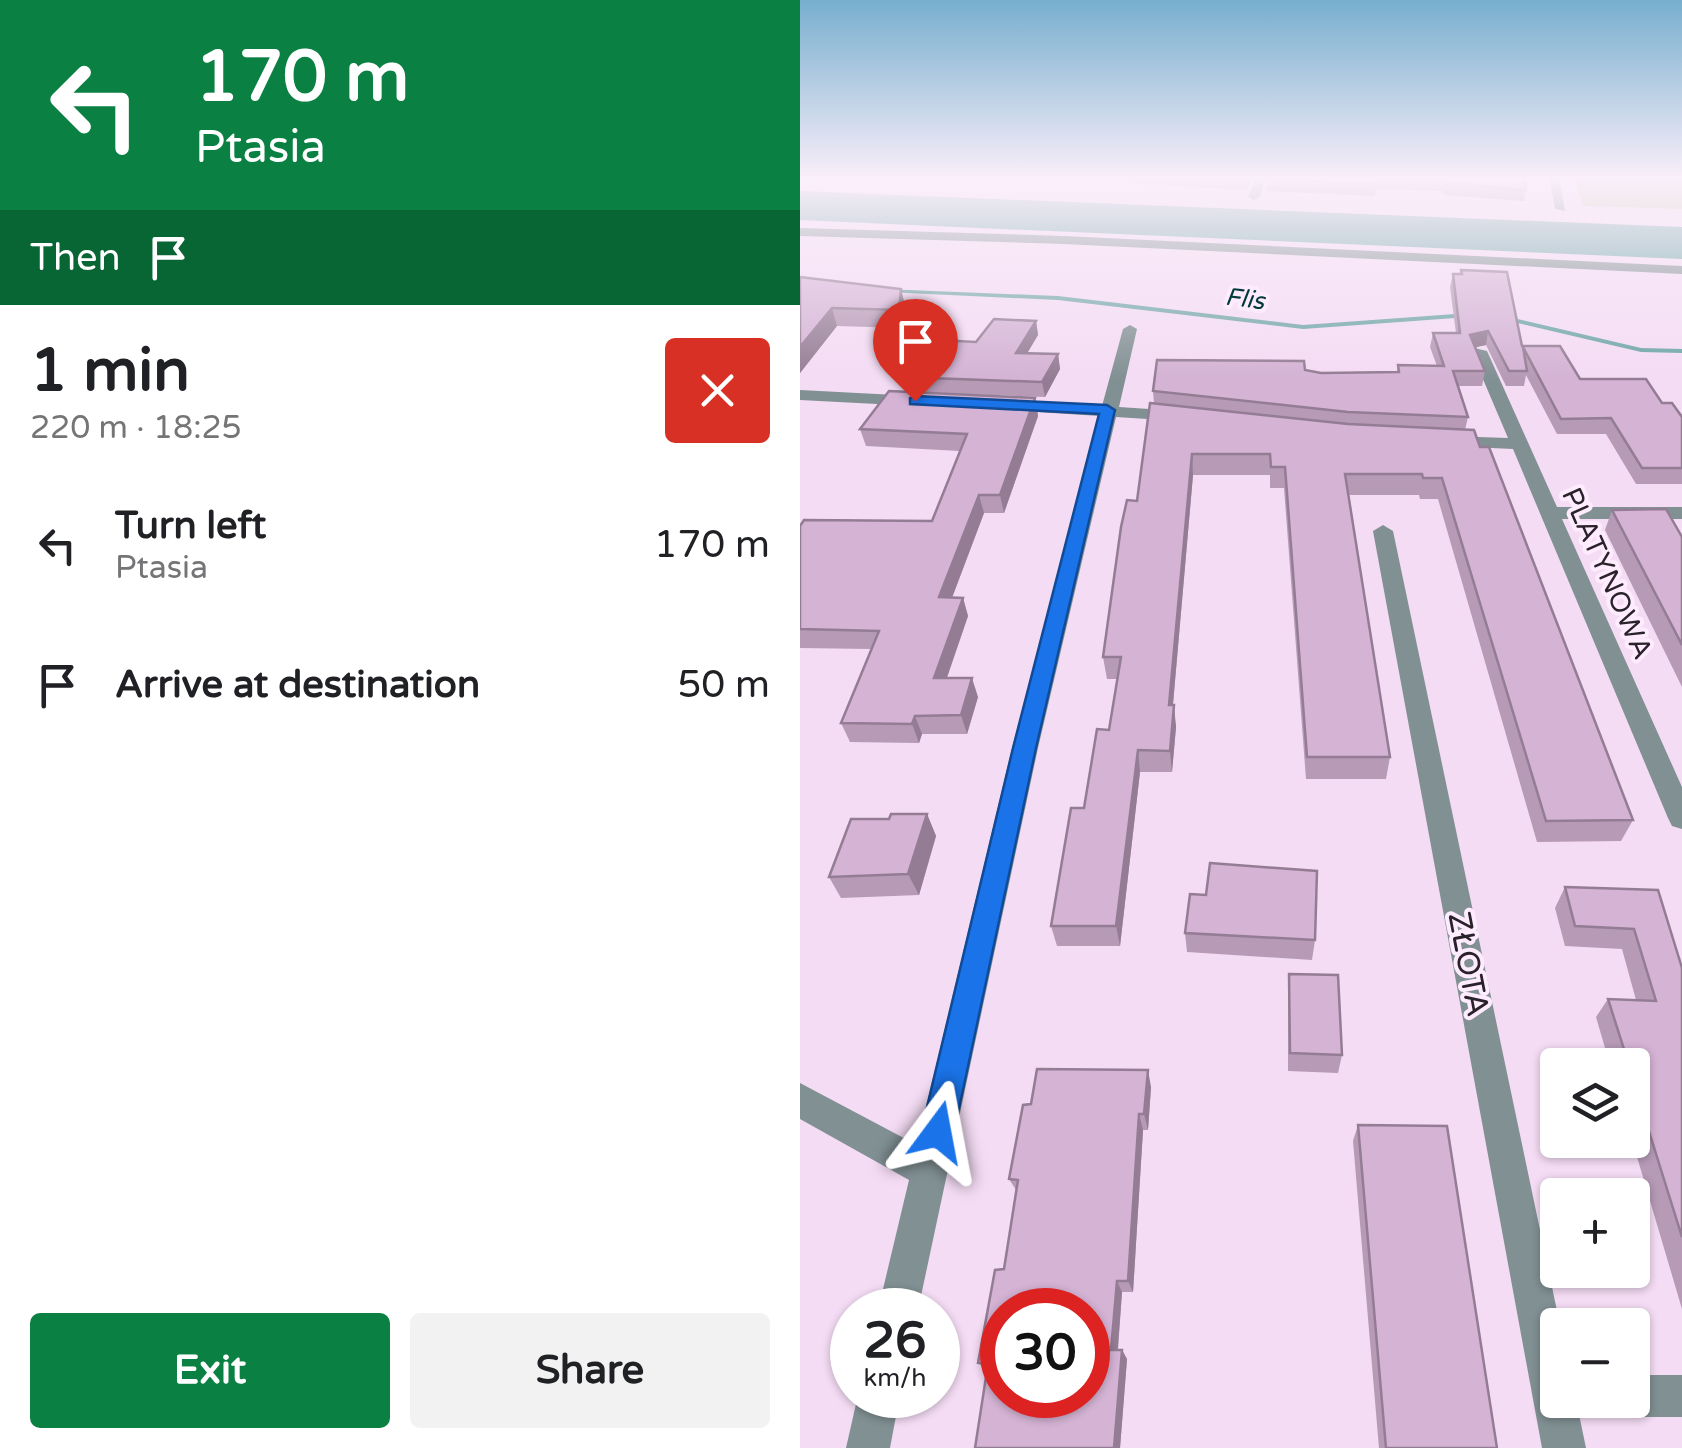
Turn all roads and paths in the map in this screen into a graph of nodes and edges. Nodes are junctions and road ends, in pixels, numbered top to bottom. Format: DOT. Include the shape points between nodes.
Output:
graph roads {
  1 [pos="1158,245"];
  2 [pos="1682,270"];
  3 [pos="1130,329"];
  4 [pos="1479,352"];
  5 [pos="800,395"];
  6 [pos="934,402"];
  7 [pos="992,404"];
  8 [pos="1107,410"];
  9 [pos="1200,417"];
  10 [pos="1423,440"];
  11 [pos="1520,444"];
  12 [pos="1550,513"];
  13 [pos="1682,513"];
  14 [pos="1382,531"];
  15 [pos="1682,818"];
  16 [pos="800,1100"];
  17 [pos="929,1171"];
  18 [pos="903,1288"];
  19 [pos="1540,1316"];
  20 [pos="1650,1396"];
  21 [pos="1682,1396"];
  22 [pos="875,1418"];
  23 [pos="1559,1418"];
  24 [pos="868,1448"];
  25 [pos="1564,1448"];
  1 -- 2 [label="street"];
  3 -- 8 [label="street"];
  4 -- 11 [label="street, PLATYNOWA"];
  5 -- 6 [label="street"];
  7 -- 8 [label="street"];
  8 -- 9 [label="street"];
  8 -- 17 [label="street"];
  10 -- 11 [label="street"];
  11 -- 12 [label="street, PLATYNOWA"];
  12 -- 13 [label="street"];
  12 -- 15 [label="street, PLATYNOWA"];
  14 -- 19 [label="street, ZŁOTA"];
  16 -- 17 [label="street"];
  17 -- 18 [label="street"];
  20 -- 21 [label="street"];
  22 -- 24 [label="street"];
  23 -- 25 [label="street, ZŁOTA"];
}
